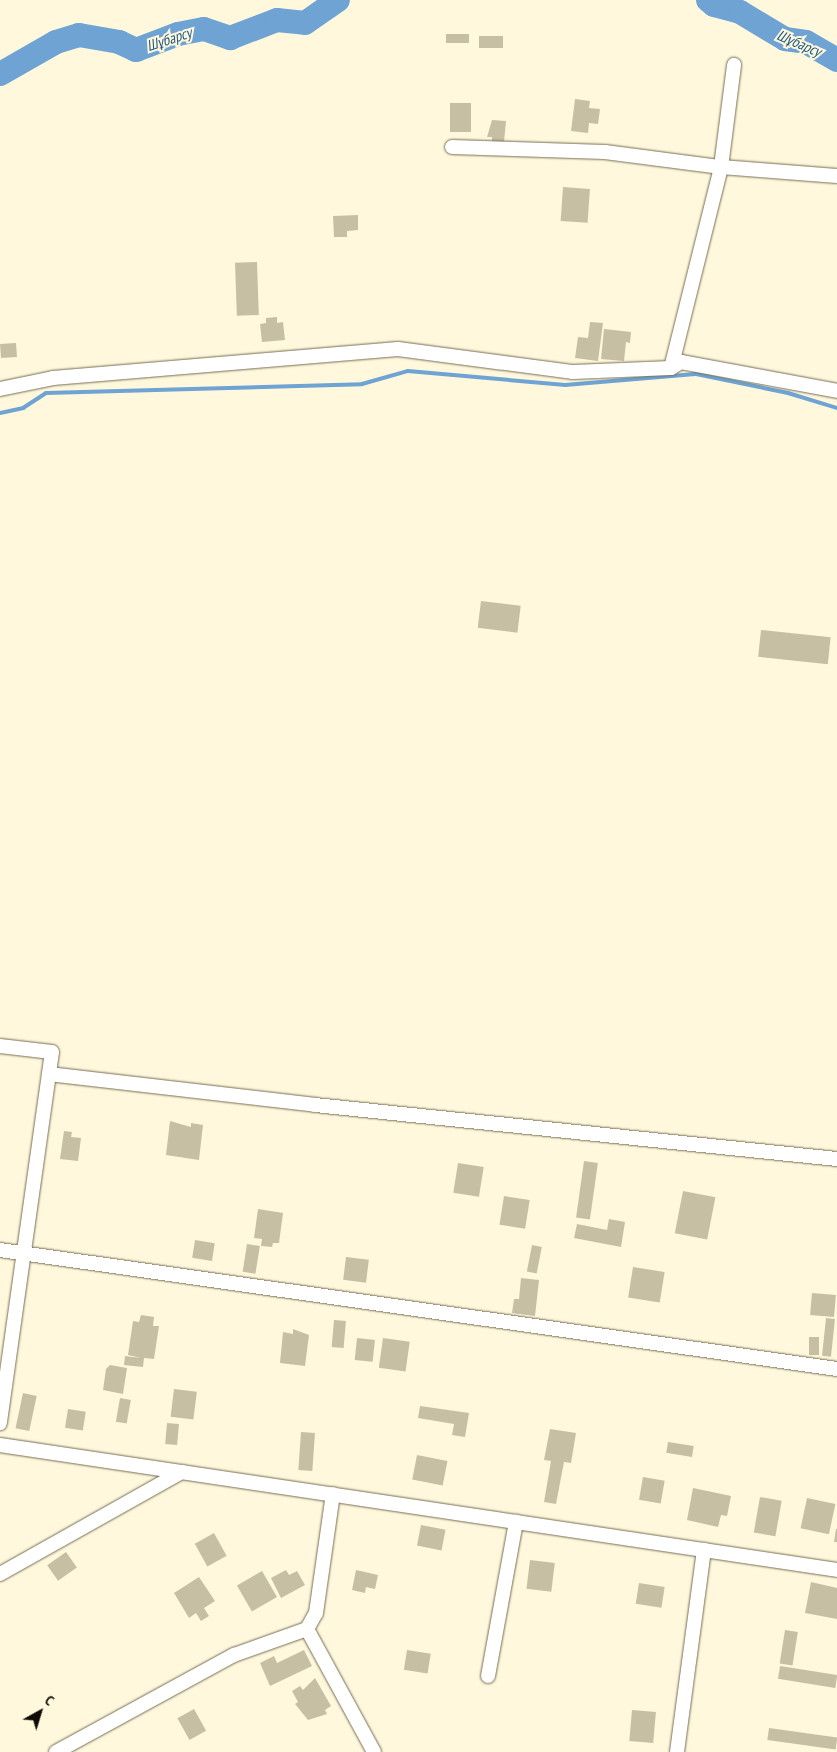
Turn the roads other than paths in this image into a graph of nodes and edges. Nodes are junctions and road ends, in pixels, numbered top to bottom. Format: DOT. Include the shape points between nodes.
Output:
graph roads {
  1 [pos="734,65"];
  2 [pos="452,147"];
  3 [pos="721,167"];
  4 [pos="837,176"];
  5 [pos="671,368"];
  6 [pos="0,389"];
  7 [pos="837,391"];
  8 [pos="0,1046"];
  9 [pos="49,1074"];
  10 [pos="837,1159"];
  11 [pos="0,1250"];
  12 [pos="25,1254"];
  13 [pos="837,1369"];
  14 [pos="0,1423"];
  15 [pos="0,1445"];
  16 [pos="182,1472"];
  17 [pos="334,1494"];
  18 [pos="516,1522"];
  19 [pos="704,1550"];
  20 [pos="837,1570"];
  21 [pos="0,1574"];
  22 [pos="306,1629"];
  23 [pos="488,1676"];
  24 [pos="56,1752"];
  25 [pos="374,1752"];
  26 [pos="677,1752"];
  1 -- 3 [label="street"];
  2 -- 3 [label="street" via="605,152"];
  3 -- 4 [label="street"];
  3 -- 5 [label="street"];
  5 -- 6 [label="street" via="573,372 398,349 53,378"];
  5 -- 7 [label="street" via="682,362 701,364"];
  8 -- 9 [label="street" via="52,1052"];
  9 -- 10 [label="street"];
  9 -- 12 [label="street"];
  11 -- 12 [label="street"];
  12 -- 13 [label="street"];
  12 -- 14 [label="street"];
  15 -- 16 [label="street"];
  16 -- 17 [label="street"];
  16 -- 21 [label="street"];
  17 -- 18 [label="street"];
  17 -- 22 [label="street" via="316,1613"];
  18 -- 19 [label="street"];
  18 -- 23 [label="street"];
  19 -- 20 [label="street"];
  19 -- 26 [label="street"];
  22 -- 24 [label="street" via="234,1654"];
  22 -- 25 [label="street"];
}
